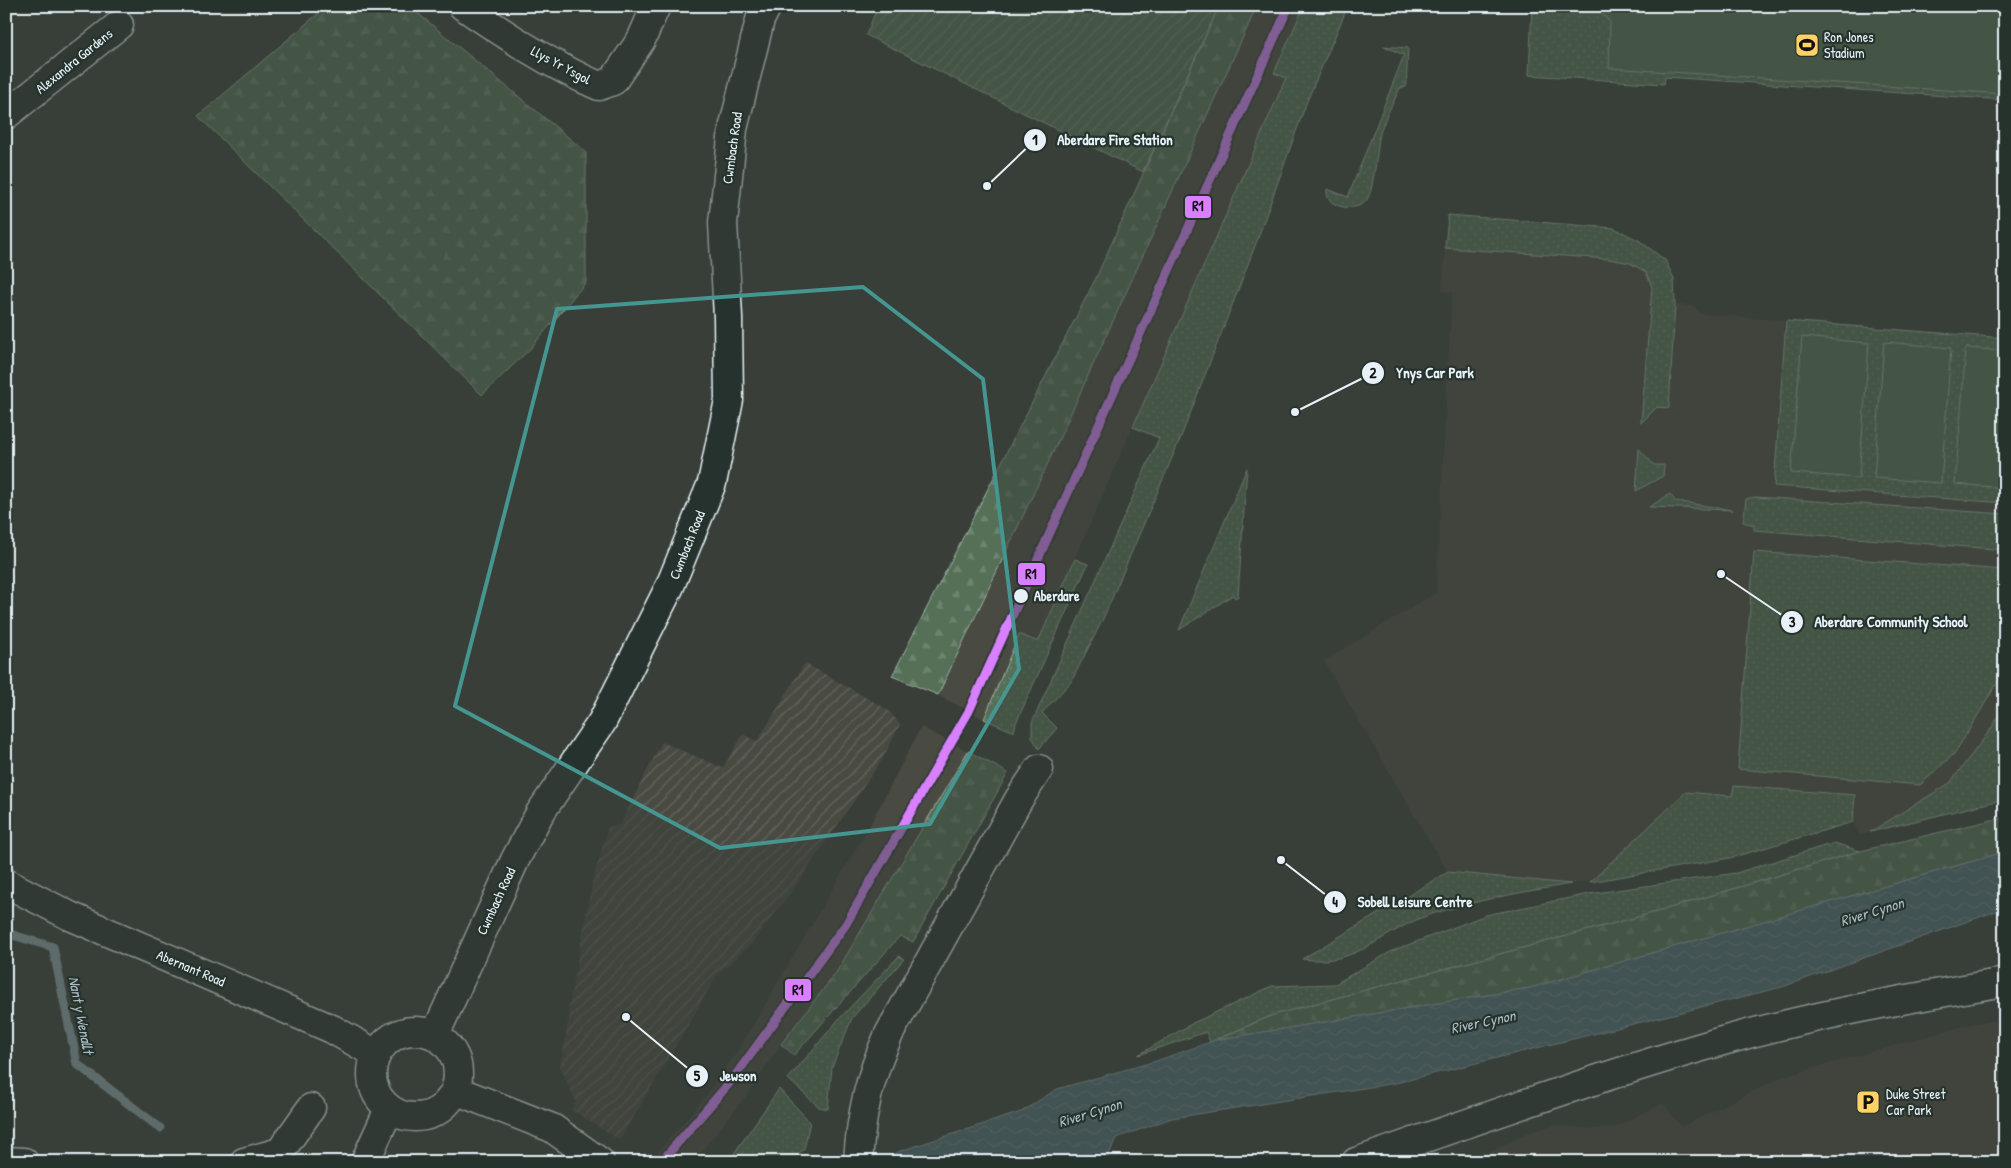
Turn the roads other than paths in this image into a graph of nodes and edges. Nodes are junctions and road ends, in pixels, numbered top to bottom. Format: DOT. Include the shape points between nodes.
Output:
graph roads {
  1 [pos="463,6"];
  2 [pos="656,6"];
  3 [pos="767,6"];
  4 [pos="118,25"];
  5 [pos="6,115"];
  6 [pos="1039,769"];
  7 [pos="6,883"];
  8 [pos="2005,982"];
  9 [pos="435,1035"];
  10 [pos="376,1054"];
  11 [pos="455,1090"];
  12 [pos="311,1108"];
  13 [pos="389,1109"];
  14 [pos="6,1161"];
  15 [pos="24,1162"];
  16 [pos="244,1162"];
  17 [pos="365,1162"];
  18 [pos="600,1162"];
  19 [pos="858,1162"];
  20 [pos="1356,1162"];
  1 -- 2 [label="street, Llys Yr Ysgol" via="508,37 599,86 613,81 641,40"];
  3 -- 9 [label="street, Cwmbach Road" via="760,20 733,129 722,223 729,400 712,483 662,603 602,722 540,812"];
  4 -- 5 [label="street, Alexandra Gardens"];
  6 -- 19 [label="street" via="1019,799 889,1034 865,1099"];
  7 -- 10 [label="street, Abernant Road" via="70,916 332,1029"];
  8 -- 20 [label="street" via="1895,1000 1721,1042 1540,1097"];
  9 -- 10 [label="street" via="408,1030 390,1039"];
  9 -- 11 [label="street" via="449,1048 458,1065"];
  10 -- 13 [label="street" via="372,1066 374,1089"];
  11 -- 13 [label="street" via="449,1101 427,1116 407,1116"];
  11 -- 18 [label="street" via="552,1128"];
  12 -- 16 [label="street" via="280,1152"];
  13 -- 17 [label="street"];
  14 -- 15 [label="street"];
}
